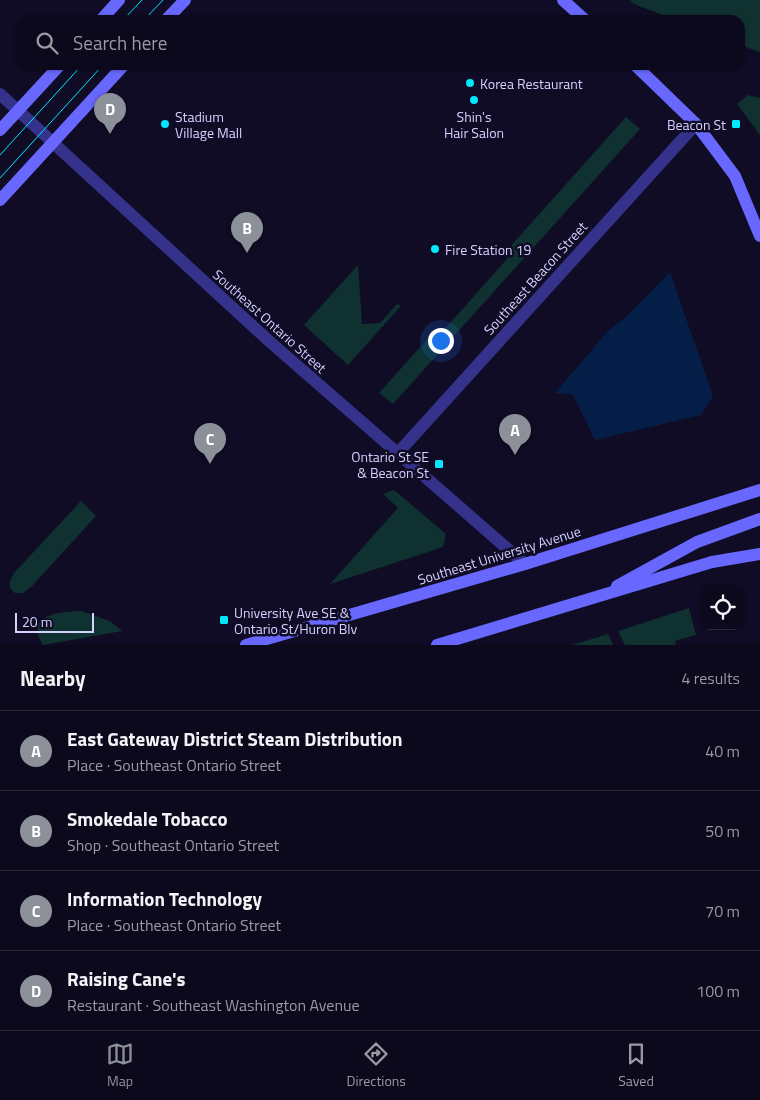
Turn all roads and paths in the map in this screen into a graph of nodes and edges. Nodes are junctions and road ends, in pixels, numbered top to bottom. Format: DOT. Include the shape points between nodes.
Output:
graph roads {
  1 [pos="119,0"];
  2 [pos="185,0"];
  3 [pos="563,0"];
  4 [pos="105,15"];
  5 [pos="171,15"];
  6 [pos="580,15"];
  7 [pos="55,70"];
  8 [pos="119,70"];
  9 [pos="640,70"];
  10 [pos="0,94"];
  11 [pos="18,110"];
  12 [pos="696,124"];
  13 [pos="0,130"];
  14 [pos="54,141"];
  15 [pos="0,200"];
  16 [pos="760,236"];
  17 [pos="397,454"];
  18 [pos="760,490"];
  19 [pos="760,519"];
  20 [pos="760,554"];
  21 [pos="525,564"];
  22 [pos="593,600"];
  23 [pos="246,645"];
  24 [pos="437,645"];
  1 -- 4 [label="main road"];
  2 -- 5 [label="main road"];
  3 -- 6 [label="main road"];
  7 -- 11 [label="main road"];
  8 -- 14 [label="main road"];
  9 -- 12 [label="main road"];
  10 -- 11 [label="street, Southeast Ontario Street"];
  11 -- 13 [label="main road"];
  11 -- 14 [label="street, Southeast Ontario Street"];
  12 -- 16 [label="main road" via="735,176"];
  12 -- 17 [label="street, Southeast Beacon Street"];
  14 -- 15 [label="main road"];
  14 -- 17 [label="street, Southeast Ontario Street" via="182,262"];
  17 -- 21 [label="street, Southeast Ontario Street"];
  18 -- 21 [label="main road, Southeast University Avenue"];
  19 -- 22 [label="main road" via="697,542"];
  20 -- 22 [label="main road" via="712,562"];
  21 -- 23 [label="main road, Southeast University Avenue"];
  22 -- 24 [label="main road"];
}
